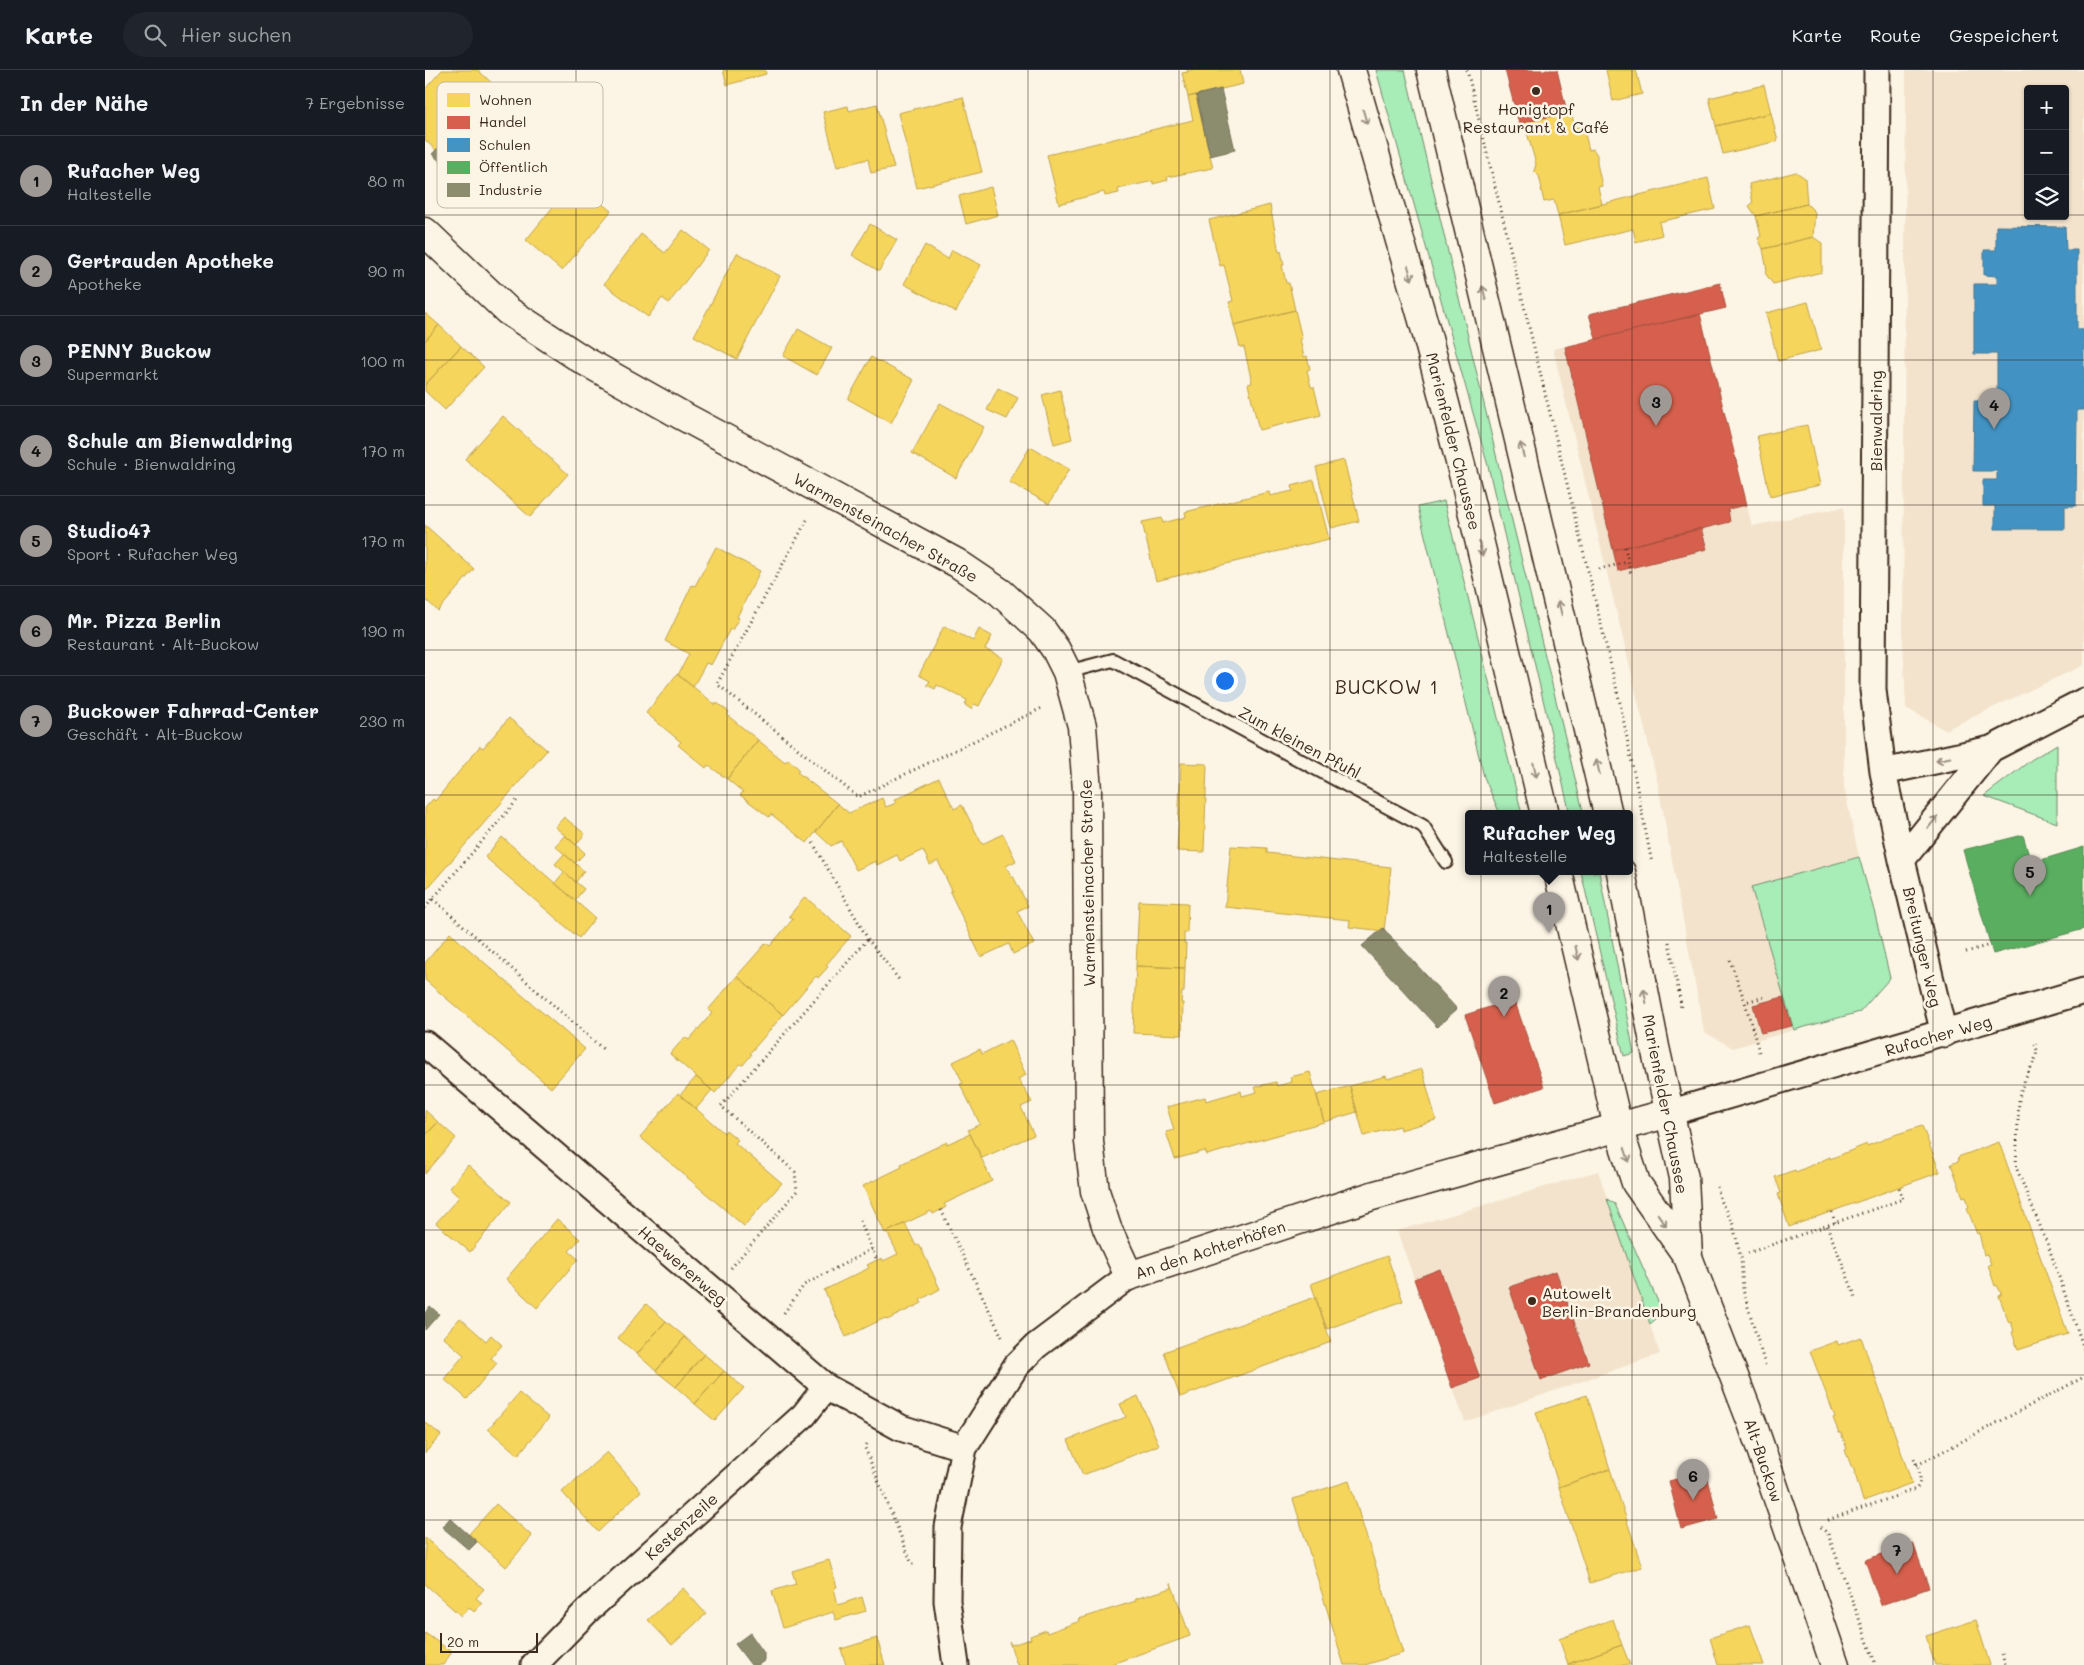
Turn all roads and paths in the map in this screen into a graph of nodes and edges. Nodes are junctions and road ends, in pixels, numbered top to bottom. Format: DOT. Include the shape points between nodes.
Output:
graph roads {
  1 [pos="1351,70"];
  2 [pos="1431,70"];
  3 [pos="1467,70"];
  4 [pos="1877,70"];
  5 [pos="425,232"];
  6 [pos="807,520"];
  7 [pos="1625,547"];
  8 [pos="1628,562"];
  9 [pos="1599,569"];
  10 [pos="1631,574"];
  11 [pos="1067,672"];
  12 [pos="2084,701"];
  13 [pos="1042,708"];
  14 [pos="1991,749"];
  15 [pos="1883,772"];
  16 [pos="519,798"];
  17 [pos="1544,810"];
  18 [pos="1607,810"];
  19 [pos="813,844"];
  20 [pos="1902,860"];
  21 [pos="1446,862"];
  22 [pos="1653,868"];
  23 [pos="1559,875"];
  24 [pos="1622,875"];
  25 [pos="433,899"];
  26 [pos="425,908"];
  27 [pos="1667,936"];
  28 [pos="868,939"];
  29 [pos="1990,945"];
  30 [pos="1966,952"];
  31 [pos="1731,960"];
  32 [pos="900,981"];
  33 [pos="2084,991"];
  34 [pos="1765,997"];
  35 [pos="1745,1002"];
  36 [pos="1680,1015"];
  37 [pos="1944,1034"];
  38 [pos="425,1044"];
  39 [pos="2035,1044"];
  40 [pos="604,1050"];
  41 [pos="1759,1052"];
  42 [pos="1669,1113"];
  43 [pos="1618,1127"];
  44 [pos="1717,1186"];
  45 [pos="1899,1187"];
  46 [pos="941,1210"];
  47 [pos="1831,1212"];
  48 [pos="859,1221"];
  49 [pos="1835,1223"];
  50 [pos="1827,1226"];
  51 [pos="872,1249"];
  52 [pos="1748,1254"];
  53 [pos="1688,1258"];
  54 [pos="877,1260"];
  55 [pos="729,1270"];
  56 [pos="1129,1276"];
  57 [pos="1857,1300"];
  58 [pos="782,1316"];
  59 [pos="2084,1349"];
  60 [pos="1016,1366"];
  61 [pos="1767,1370"];
  62 [pos="2084,1377"];
  63 [pos="826,1387"];
  64 [pos="868,1442"];
  65 [pos="964,1448"];
  66 [pos="1914,1458"];
  67 [pos="1917,1465"];
  68 [pos="1828,1520"];
  69 [pos="1817,1522"];
  70 [pos="917,1564"];
  71 [pos="2002,1654"];
  72 [pos="535,1665"];
  73 [pos="956,1665"];
  74 [pos="1835,1665"];
  75 [pos="1876,1665"];
  76 [pos="2005,1665"];
  1 -- 17 [label="main road, Marienfelder Chaussee, one-way" via="1426,331"];
  18 -- 2 [label="main road, one-way"];
  3 -- 22 [label="path" via="1617,693"];
  4 -- 15 [label="street, Bienwaldring" via="1873,690"];
  5 -- 11 [label="main road, Warmensteinacher Straße" via="508,311 583,360 957,562 1000,592 1042,630"];
  6 -- 13 [label="path" via="717,684 858,797"];
  7 -- 8 [label="path"];
  8 -- 9 [label="path"];
  8 -- 10 [label="path"];
  11 -- 21 [label="lane, Zum kleinen Pfuhl" via="1113,660 1423,826"];
  11 -- 56 [label="main road, Warmensteinacher Straße" via="1082,726 1087,790 1089,1142 1095,1191 1107,1228"];
  12 -- 14 [label="street"];
  14 -- 15 [label="street, one-way"];
  20 -- 14 [label="street, one-way"];
  15 -- 20 [label="street, Breitunger Weg"];
  16 -- 25 [label="path"];
  19 -- 28 [label="path"];
  20 -- 37 [label="street, Breitunger Weg"];
  23 -- 43 [label="main road, Marienfelder Chaussee, one-way"];
  42 -- 24 [label="main road, Marienfelder Chaussee, one-way"];
  25 -- 26 [label="path"];
  25 -- 40 [label="path"];
  27 -- 36 [label="path" via="1681,1004"];
  28 -- 32 [label="path"];
  28 -- 55 [label="path" via="721,1106 795,1172 797,1191"];
  29 -- 30 [label="path"];
  31 -- 35 [label="path"];
  33 -- 37 [label="street, Rufacher Weg"];
  34 -- 35 [label="path"];
  35 -- 41 [label="path"];
  37 -- 42 [label="street, Rufacher Weg"];
  38 -- 63 [label="street, Haewererweg"];
  39 -- 59 [label="path" via="2037,1057 2019,1098 2016,1168 2049,1248"];
  42 -- 43 [label="main road, Rufacher Weg"];
  42 -- 53 [label="main road, Marienfelder Chaussee" via="1683,1178"];
  43 -- 53 [label="main road, Marienfelder Chaussee, one-way" via="1636,1183"];
  43 -- 56 [label="main road, An den Achterhöfen" via="1372,1196"];
  44 -- 61 [label="path" via="1721,1202 1732,1221 1741,1258 1743,1290"];
  45 -- 49 [label="path" via="1903,1199"];
  46 -- 60 [label="path"];
  47 -- 49 [label="path"];
  48 -- 51 [label="path"];
  49 -- 50 [label="path"];
  50 -- 52 [label="path"];
  50 -- 57 [label="path"];
  51 -- 54 [label="path"];
  51 -- 58 [label="path" via="804,1285"];
  53 -- 74 [label="main road, Alt-Buckow" via="1752,1423"];
  56 -- 60 [label="street, An den Achterhöfen" via="1036,1346"];
  60 -- 65 [label="street, An den Achterhöfen"];
  62 -- 67 [label="path"];
  63 -- 65 [label="street, Haewererweg" via="901,1428"];
  63 -- 72 [label="street, Kestenzeile" via="804,1415 612,1588"];
  64 -- 70 [label="path" via="865,1448 912,1564"];
  65 -- 73 [label="street, An den Achterhöfen" via="948,1527 947,1601"];
  66 -- 67 [label="path"];
  67 -- 68 [label="path" via="1920,1480 1916,1489"];
  69 -- 75 [label="path" via="1828,1534"];
  71 -- 76 [label="path"];
}
